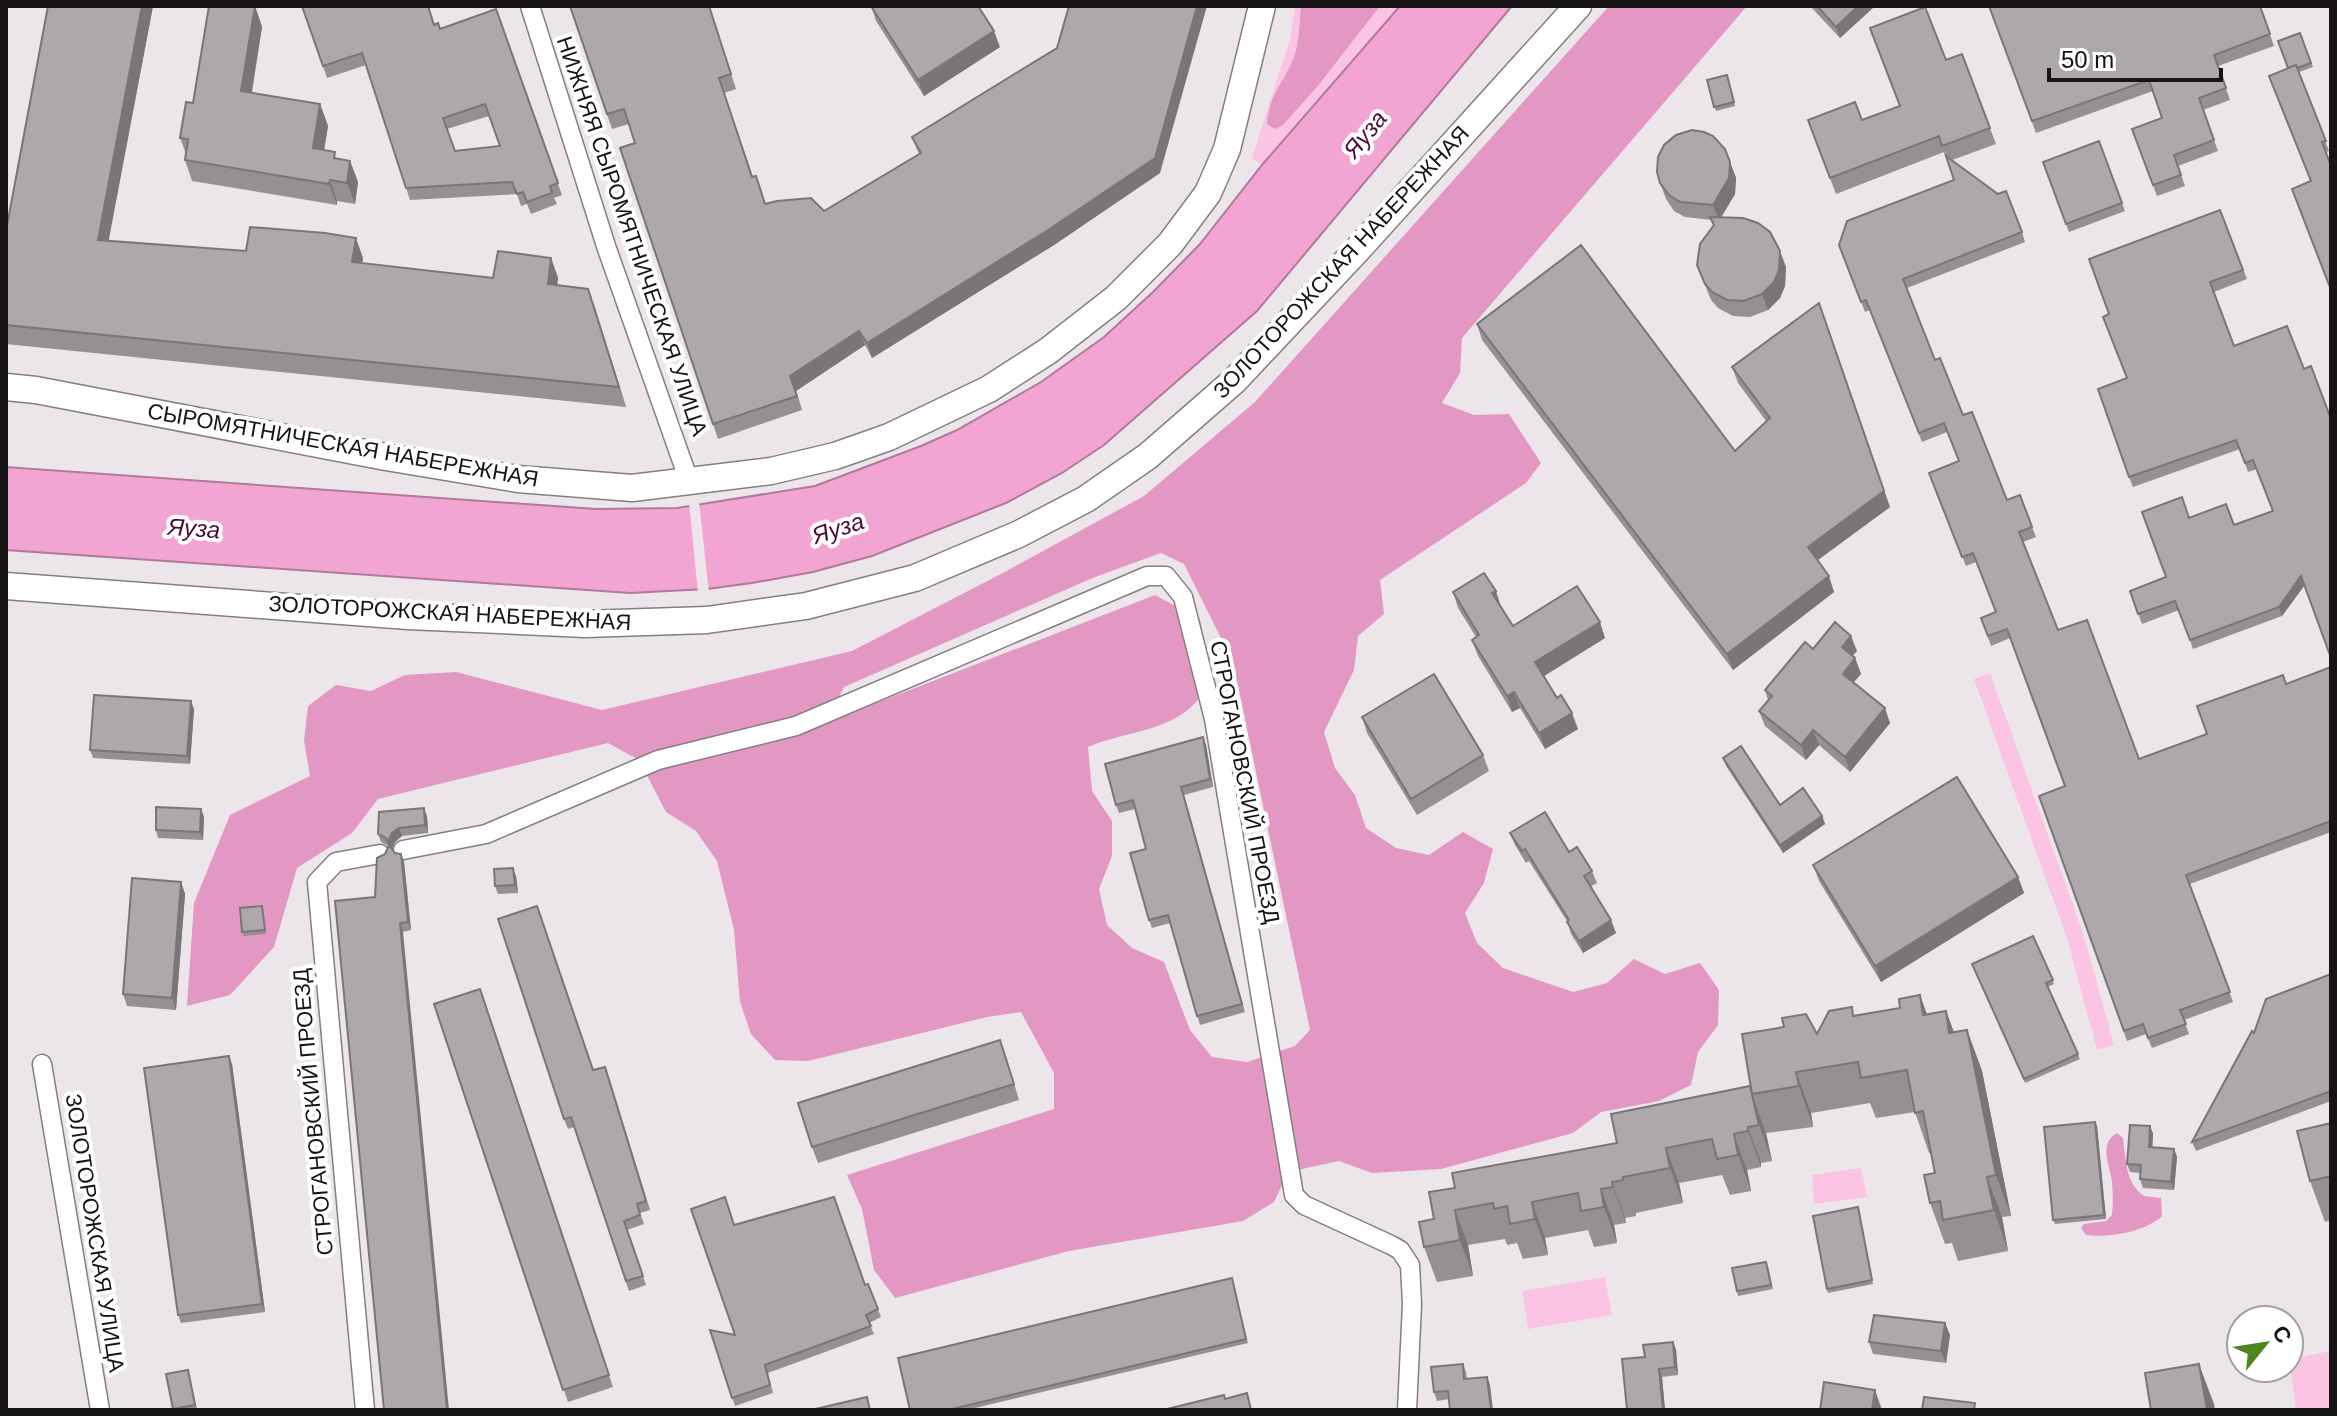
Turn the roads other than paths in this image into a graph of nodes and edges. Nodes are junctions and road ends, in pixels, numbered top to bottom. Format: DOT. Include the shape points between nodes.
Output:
graph roads {
  1 [pos="530,6"];
  2 [pos="1262,6"];
  3 [pos="1578,6"];
  4 [pos="6,387"];
  5 [pos="689,481"];
  6 [pos="6,586"];
  7 [pos="403,850"];
  8 [pos="380,854"];
  9 [pos="42,1064"];
  10 [pos="100,1410"];
  11 [pos="365,1410"];
  12 [pos="1407,1410"];
  1 -- 5 [label="street, НИЖНЯЯ СЫРОМЯТНИЧЕСКАЯ УЛИЦА" via="606,246"];
  2 -- 5 [label="main road, СЫРОМЯТНИЧЕСКАЯ НАБЕРЕЖНАЯ" via="1227,149 1208,193 1170,244 1116,298 989,389 889,437 771,471"];
  3 -- 6 [label="main road, ЗОЛОТОРОЖСКАЯ НАБЕРЕЖНАЯ" via="1234,381 1148,456 1086,499 915,578 806,606 707,620 585,624"];
  4 -- 5 [label="main road, СЫРОМЯТНИЧЕСКАЯ НАБЕРЕЖНАЯ" via="518,479 632,488"];
  7 -- 12 [label="street, СТРОГАНОВСКИЙ ПРОЕЗД" via="486,834 658,760 796,726 1147,576 1166,576 1183,597 1214,719 1294,1195 1304,1205 1391,1245 1410,1265"];
  8 -- 11 [label="street, СТРОГАНОВСКИЙ ПРОЕЗД" via="336,862 317,882"];
  9 -- 10 [label="street, ЗОЛОТОРОЖСКАЯ УЛИЦА"];
}
